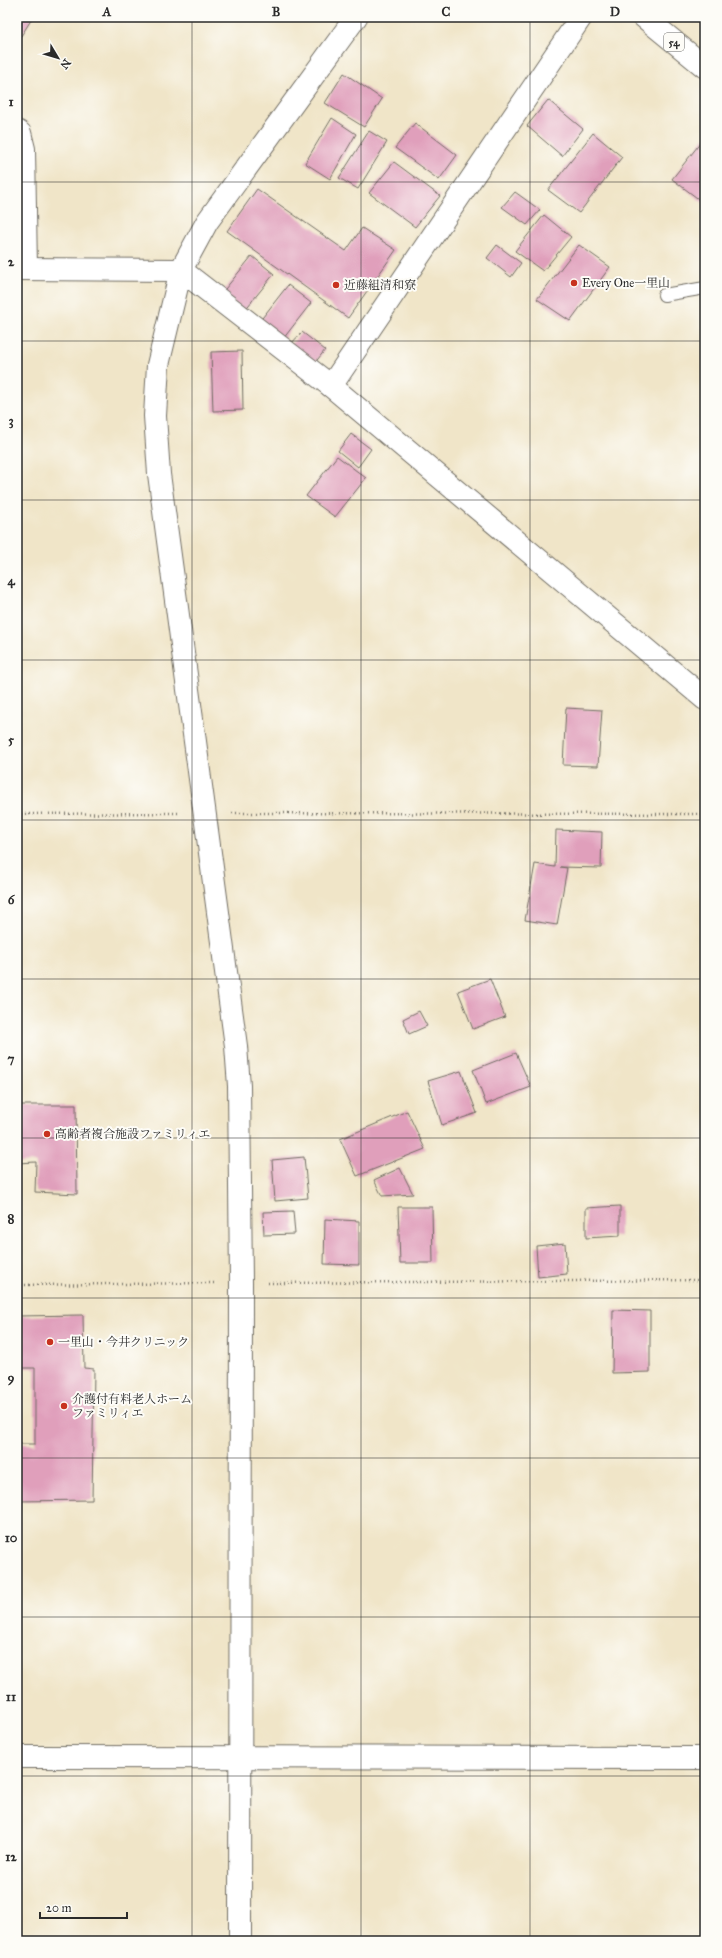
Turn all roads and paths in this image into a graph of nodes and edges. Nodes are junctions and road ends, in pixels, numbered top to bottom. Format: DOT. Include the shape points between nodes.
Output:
graph roads {
  1 [pos="356,17"];
  2 [pos="580,17"];
  3 [pos="644,17"];
  4 [pos="705,66"];
  5 [pos="17,131"];
  6 [pos="22,269"];
  7 [pos="181,270"];
  8 [pos="705,288"];
  9 [pos="664,295"];
  10 [pos="331,386"];
  11 [pos="705,699"];
  12 [pos="17,814"];
  13 [pos="206,814"];
  14 [pos="705,814"];
  15 [pos="705,1280"];
  16 [pos="241,1283"];
  17 [pos="17,1285"];
  18 [pos="17,1757"];
  19 [pos="239,1757"];
  20 [pos="705,1758"];
  21 [pos="240,1941"];
  1 -- 7 [label="street" via="208,222"];
  2 -- 10 [label="street"];
  3 -- 4 [label="street, 54"];
  5 -- 6 [label="street" via="20,133 24,149"];
  6 -- 7 [label="street"];
  7 -- 10 [label="street"];
  7 -- 13 [label="street" via="158,365 155,416 159,474"];
  8 -- 9 [label="lane"];
  10 -- 11 [label="street"];
  12 -- 13 [label="path"];
  13 -- 14 [label="path"];
  13 -- 16 [label="street" via="239,1086"];
  15 -- 16 [label="path"];
  16 -- 17 [label="path"];
  16 -- 19 [label="street"];
  18 -- 19 [label="street"];
  19 -- 20 [label="street"];
  19 -- 21 [label="street"];
}
